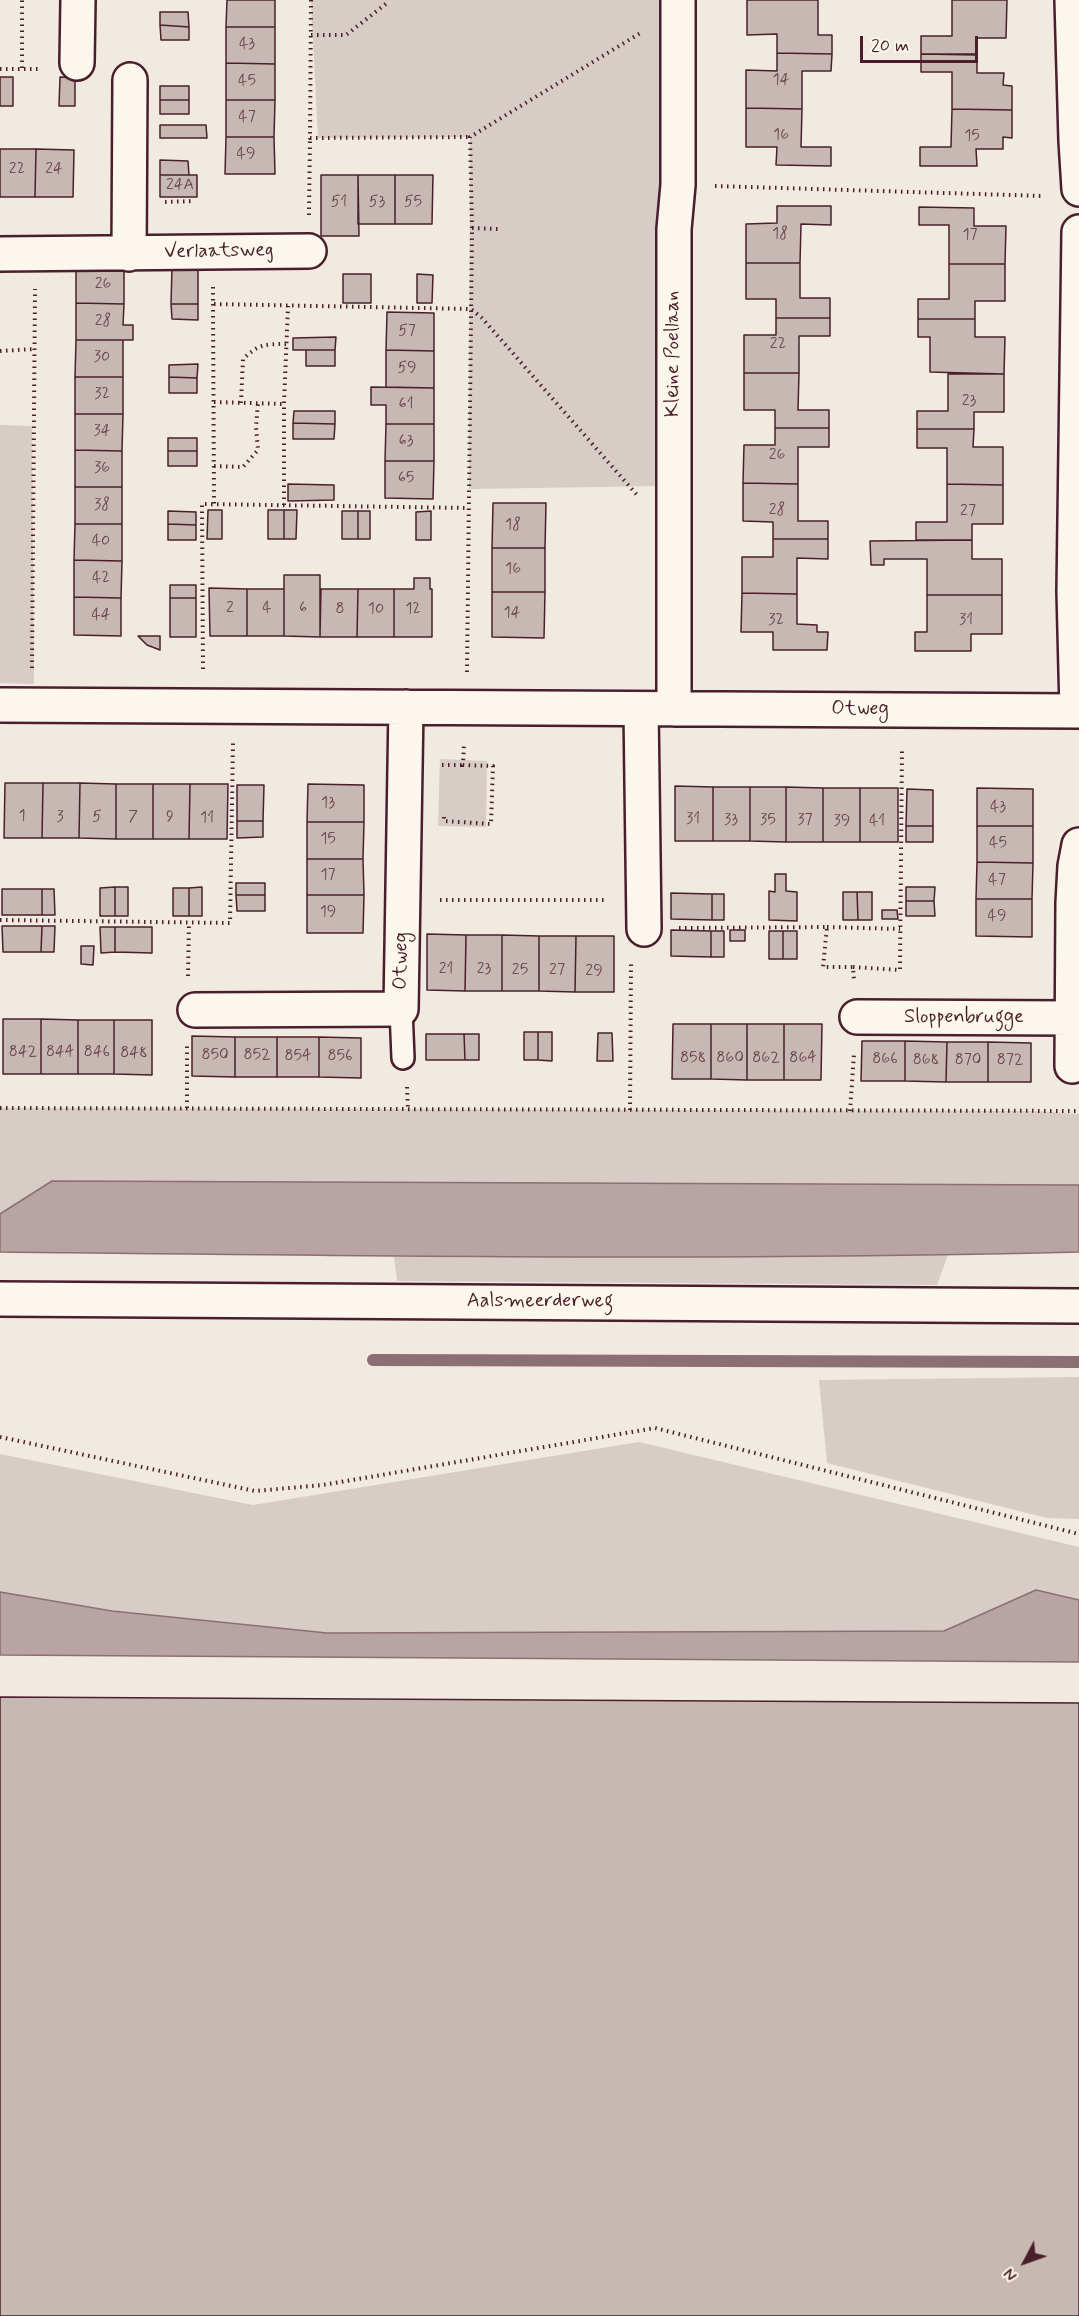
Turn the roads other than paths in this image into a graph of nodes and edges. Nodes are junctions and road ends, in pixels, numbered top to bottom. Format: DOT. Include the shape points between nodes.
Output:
graph roads {
  1 [pos="78,0"];
  2 [pos="1072,0"];
  3 [pos="678,5"];
  4 [pos="78,63"];
  5 [pos="130,80"];
  6 [pos="1067,193"];
  7 [pos="1079,232"];
  8 [pos="309,251"];
  9 [pos="0,254"];
  10 [pos="129,255"];
  11 [pos="16,705"];
  12 [pos="406,707"];
  13 [pos="641,709"];
  14 [pos="674,709"];
  15 [pos="1078,711"];
  16 [pos="1079,845"];
  17 [pos="644,914"];
  18 [pos="401,1009"];
  19 [pos="195,1010"];
  20 [pos="856,1017"];
  21 [pos="1071,1018"];
  22 [pos="402,1058"];
  23 [pos="1072,1066"];
  24 [pos="0,1299"];
  25 [pos="1079,1306"];
  1 -- 4 [label="street"];
  2 -- 6 [label="street" via="1076,141"];
  3 -- 14 [label="street, Kleine Poellaan"];
  5 -- 10 [label="street"];
  7 -- 15 [label="street" via="1074,591"];
  8 -- 10 [label="street, Verlaatsweg"];
  9 -- 10 [label="street, Verlaatsweg"];
  11 -- 12 [label="street, Otweg"];
  12 -- 13 [label="street, Otweg"];
  12 -- 18 [label="street, Otweg"];
  13 -- 14 [label="street, Otweg"];
  13 -- 17 [label="street"];
  14 -- 15 [label="street, Otweg"];
  16 -- 21 [label="street" via="1073,903"];
  18 -- 19 [label="street, Otweg"];
  18 -- 22 [label="lane"];
  20 -- 21 [label="street, Sloppenbrugge"];
  21 -- 23 [label="street"];
  24 -- 25 [label="street, Aalsmeerderweg"];
}
